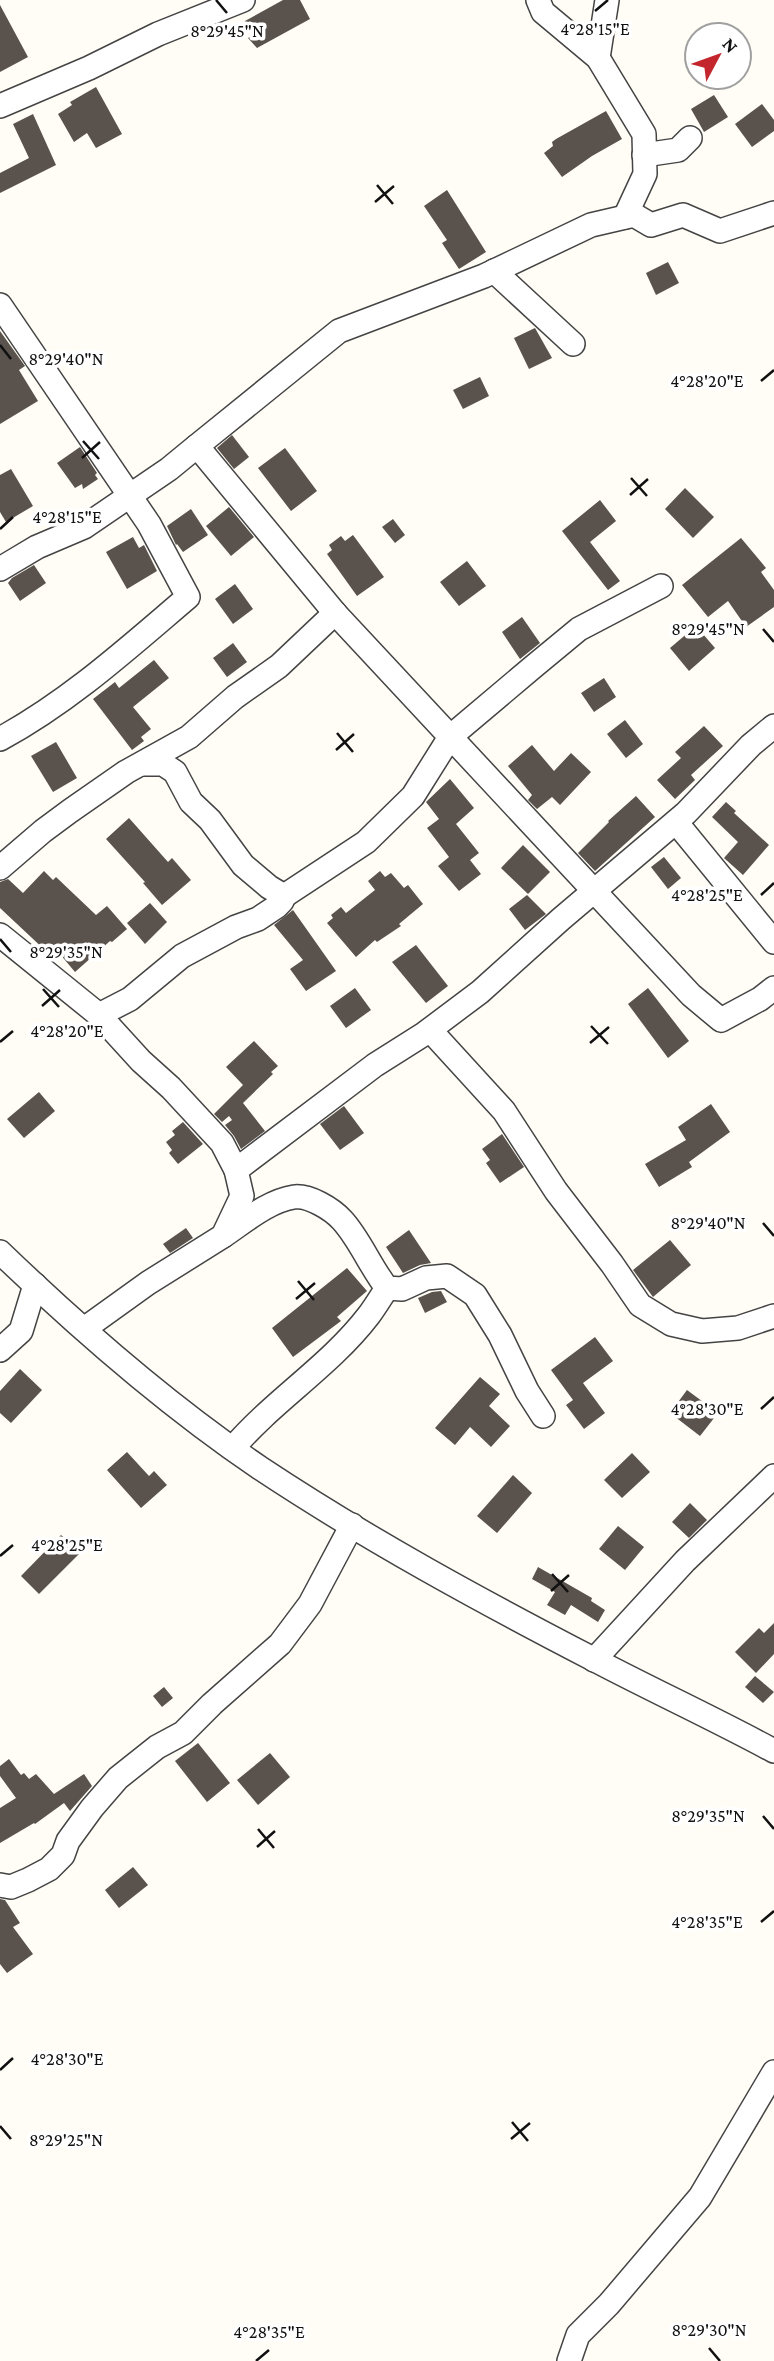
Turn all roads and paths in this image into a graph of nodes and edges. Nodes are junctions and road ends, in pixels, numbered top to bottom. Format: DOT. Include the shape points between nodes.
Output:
graph roads {
  1 [pos="243,0"];
  2 [pos="538,0"];
  3 [pos="607,0"];
  4 [pos="598,58"];
  5 [pos="0,106"];
  6 [pos="690,138"];
  7 [pos="644,155"];
  8 [pos="774,213"];
  9 [pos="625,217"];
  10 [pos="494,271"];
  11 [pos="0,305"];
  12 [pos="573,344"];
  13 [pos="197,446"];
  14 [pos="129,495"];
  15 [pos="0,569"];
  16 [pos="661,586"];
  17 [pos="335,613"];
  18 [pos="774,726"];
  19 [pos="450,737"];
  20 [pos="0,739"];
  21 [pos="142,764"];
  22 [pos="676,822"];
  23 [pos="0,868"];
  24 [pos="594,892"];
  25 [pos="284,896"];
  26 [pos="0,935"];
  27 [pos="774,942"];
  28 [pos="774,988"];
  29 [pos="99,1015"];
  30 [pos="430,1030"];
  31 [pos="236,1170"];
  32 [pos="223,1236"];
  33 [pos="0,1252"];
  34 [pos="34,1285"];
  35 [pos="387,1288"];
  36 [pos="774,1316"];
  37 [pos="84,1329"];
  38 [pos="0,1350"];
  39 [pos="543,1416"];
  40 [pos="233,1448"];
  41 [pos="774,1476"];
  42 [pos="352,1525"];
  43 [pos="594,1660"];
  44 [pos="774,1751"];
  45 [pos="0,1885"];
  46 [pos="774,2071"];
  47 [pos="569,2361"];
  1 -- 5 [label="street"];
  2 -- 4 [label="street" via="542,12"];
  3 -- 4 [label="street"];
  4 -- 7 [label="street" via="644,134"];
  6 -- 7 [label="street" via="678,150"];
  7 -- 9 [label="street" via="645,174"];
  8 -- 9 [label="street" via="720,231 683,215 651,225 634,215"];
  9 -- 10 [label="street" via="591,225"];
  10 -- 12 [label="street"];
  10 -- 13 [label="street" via="339,331"];
  11 -- 14 [label="street"];
  13 -- 14 [label="street"];
  13 -- 17 [label="street"];
  14 -- 15 [label="street" via="84,527"];
  14 -- 20 [label="street" via="188,597 102,671"];
  16 -- 19 [label="street" via="579,629"];
  17 -- 19 [label="street"];
  17 -- 21 [label="street" via="279,666 189,737"];
  18 -- 22 [label="street"];
  19 -- 24 [label="street"];
  19 -- 25 [label="street" via="413,796 366,842"];
  21 -- 23 [label="street" via="57,820"];
  21 -- 25 [label="street" via="163,764 174,772 191,802 243,865"];
  22 -- 24 [label="street"];
  22 -- 27 [label="street"];
  24 -- 28 [label="street" via="691,995 721,1020"];
  24 -- 30 [label="street"];
  25 -- 29 [label="street" via="258,919 182,957 130,999"];
  26 -- 29 [label="street"];
  29 -- 31 [label="street" via="222,1143"];
  30 -- 31 [label="street" via="375,1065"];
  30 -- 36 [label="street" via="504,1111 640,1305 671,1324 702,1331 738,1328"];
  31 -- 32 [label="street" via="242,1196"];
  32 -- 35 [label="street" via="270,1205 296,1197 315,1201 342,1220"];
  32 -- 37 [label="street"];
  33 -- 34 [label="street"];
  34 -- 37 [label="street"];
  34 -- 38 [label="street" via="21,1331"];
  35 -- 39 [label="street" via="402,1289 426,1278 447,1276 475,1295"];
  35 -- 40 [label="street" via="368,1317 330,1357"];
  37 -- 40 [label="street"];
  40 -- 42 [label="street"];
  41 -- 43 [label="street"];
  42 -- 43 [label="street"];
  42 -- 45 [label="street" via="310,1604 280,1644 183,1733 118,1778 49,1868 11,1887"];
  43 -- 44 [label="street"];
  46 -- 47 [label="street" via="700,2197 578,2335"];
}
